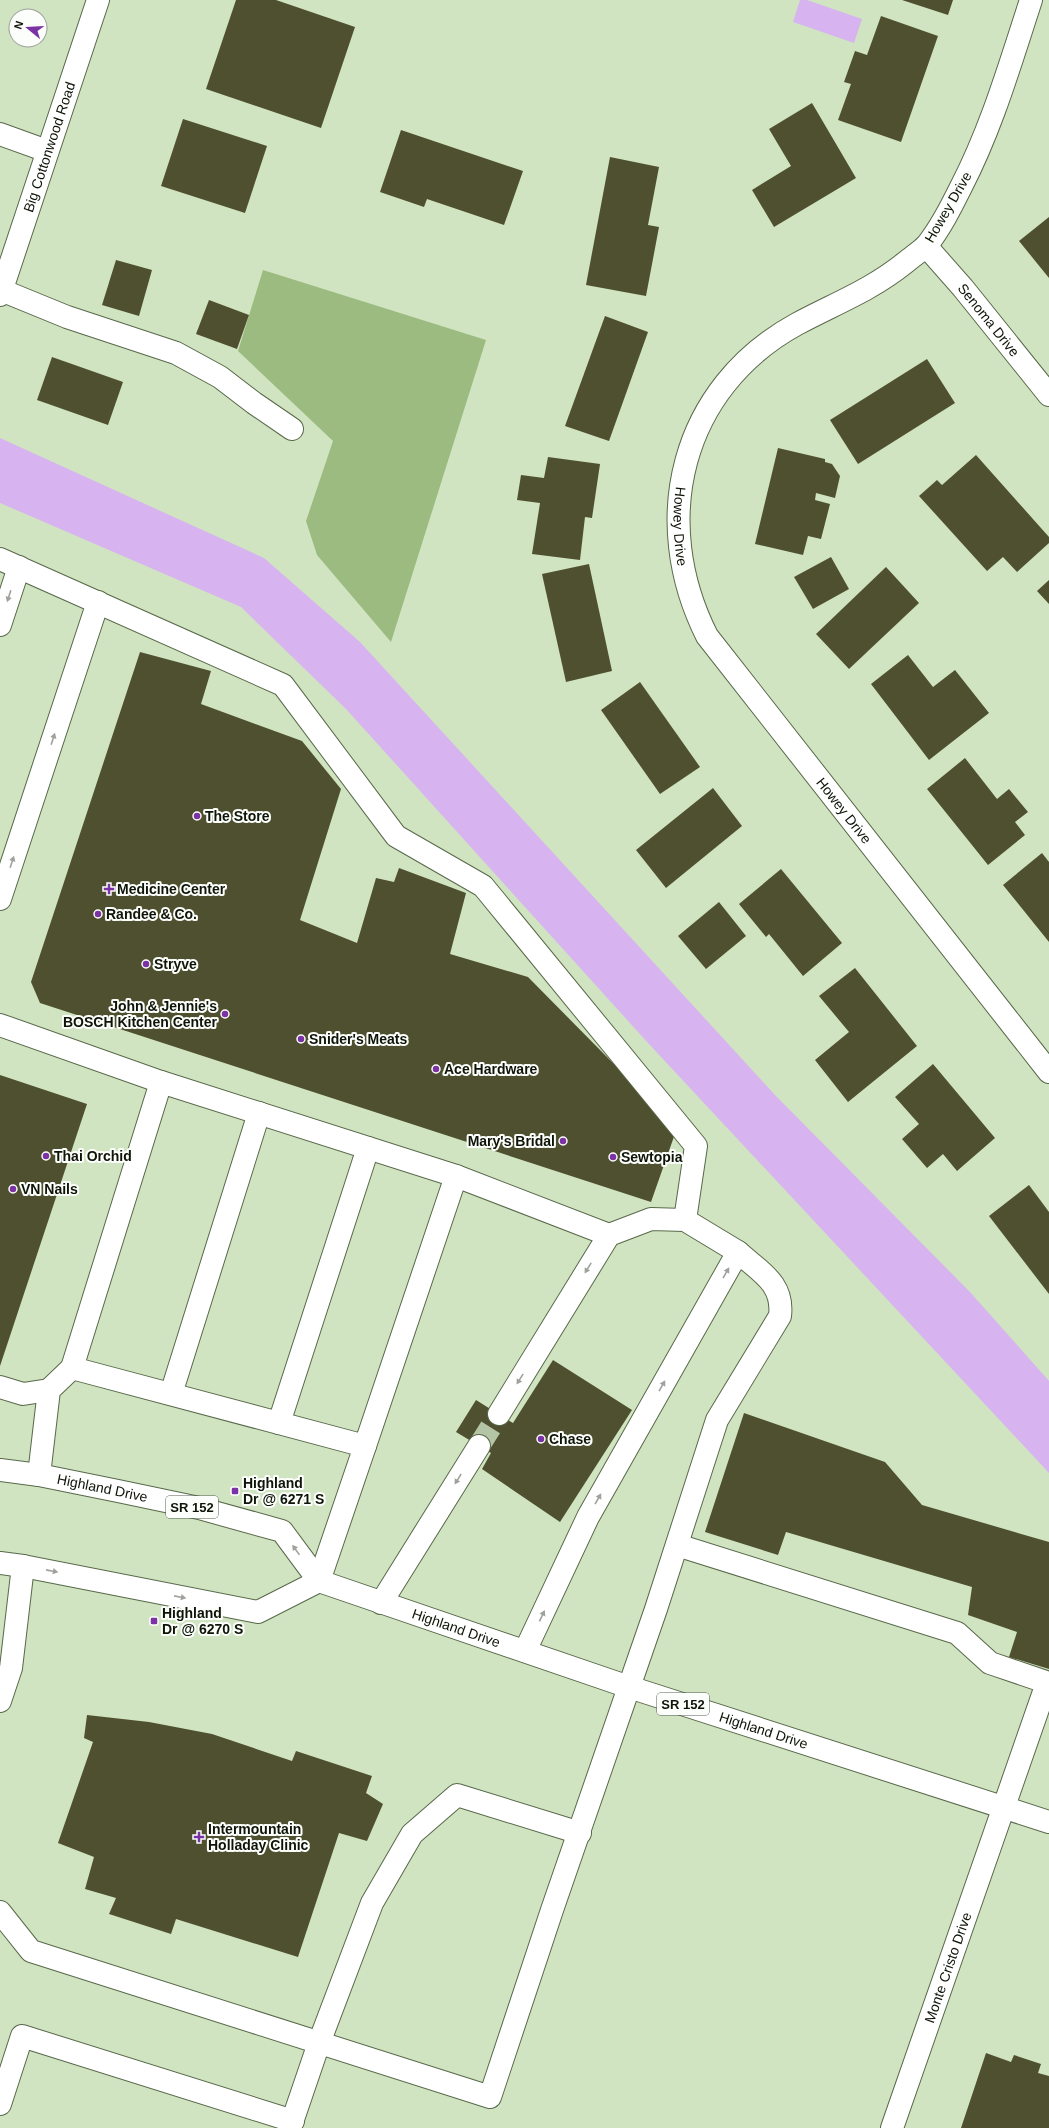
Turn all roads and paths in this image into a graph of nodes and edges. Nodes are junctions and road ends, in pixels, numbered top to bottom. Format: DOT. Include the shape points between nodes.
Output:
graph roads {
  1 [pos="98,0"];
  2 [pos="1031,0"];
  3 [pos="0,134"];
  4 [pos="47,151"];
  5 [pos="926,246"];
  6 [pos="1,292"];
  7 [pos="1049,395"];
  8 [pos="292,429"];
  9 [pos="9,563"];
  10 [pos="98,602"];
  11 [pos="0,625"];
  12 [pos="0,899"];
  13 [pos="0,1025"];
  14 [pos="1049,1072"];
  15 [pos="161,1082"];
  16 [pos="259,1113"];
  17 [pos="368,1148"];
  18 [pos="456,1176"];
  19 [pos="685,1220"];
  20 [pos="609,1235"];
  21 [pos="738,1252"];
  22 [pos="72,1368"];
  23 [pos="0,1387"];
  24 [pos="49,1390"];
  25 [pos="171,1394"];
  26 [pos="499,1414"];
  27 [pos="279,1423"];
  28 [pos="365,1446"];
  29 [pos="479,1446"];
  30 [pos="0,1470"];
  31 [pos="39,1475"];
  32 [pos="677,1545"];
  33 [pos="0,1563"];
  34 [pos="23,1566"];
  35 [pos="319,1581"];
  36 [pos="381,1603"];
  37 [pos="525,1651"];
  38 [pos="1048,1683"];
  39 [pos="629,1687"];
  40 [pos="0,1700"];
  41 [pos="1004,1808"];
  42 [pos="1049,1822"];
  43 [pos="580,1833"];
  44 [pos="0,1912"];
  45 [pos="319,2043"];
  46 [pos="0,2104"];
  47 [pos="292,2125"];
  48 [pos="892,2128"];
  1 -- 4 [label="street, Big Cottonwood Road"];
  2 -- 5 [label="street, Howey Drive" via="984,140 946,216"];
  3 -- 4 [label="street"];
  4 -- 6 [label="street, Big Cottonwood Road"];
  5 -- 7 [label="street, Senoma Drive"];
  5 -- 14 [label="street, Howey Drive" via="876,285 772,339 748,359 729,380 711,405 686,462 677,522 679,548 688,594 707,636"];
  6 -- 8 [label="street" via="176,353 220,377"];
  9 -- 10 [label="street"];
  9 -- 11 [label="street, one-way"];
  12 -- 10 [label="street, one-way"];
  10 -- 19 [label="street" via="283,685 396,836 482,886 696,1146"];
  13 -- 15 [label="street"];
  15 -- 16 [label="street"];
  15 -- 22 [label="street"];
  16 -- 17 [label="street"];
  16 -- 25 [label="street"];
  17 -- 18 [label="street"];
  17 -- 27 [label="street"];
  18 -- 20 [label="street"];
  18 -- 28 [label="street"];
  19 -- 20 [label="street" via="651,1219"];
  19 -- 21 [label="street"];
  20 -- 26 [label="street, one-way"];
  21 -- 32 [label="street" via="775,1286 781,1304 780,1316 717,1420"];
  37 -- 21 [label="street, one-way" via="588,1517"];
  22 -- 24 [label="street"];
  22 -- 25 [label="street"];
  23 -- 24 [label="street" via="23,1394"];
  24 -- 31 [label="street"];
  25 -- 27 [label="street"];
  27 -- 28 [label="street"];
  28 -- 35 [label="street"];
  29 -- 36 [label="street, one-way"];
  30 -- 31 [label="street, Highland Drive / SR 152"];
  35 -- 31 [label="street, Highland Drive / SR 152, one-way" via="282,1531 199,1508"];
  32 -- 38 [label="street" via="958,1633 990,1663"];
  32 -- 39 [label="street"];
  33 -- 34 [label="street"];
  34 -- 35 [label="street, one-way" via="258,1612"];
  34 -- 40 [label="street" via="11,1668"];
  35 -- 36 [label="street, Highland Drive / SR 152"];
  36 -- 37 [label="street, Highland Drive / SR 152"];
  37 -- 39 [label="street, Highland Drive / SR 152"];
  38 -- 41 [label="street, Monte Cristo Drive"];
  39 -- 41 [label="street, Highland Drive / SR 152"];
  39 -- 43 [label="street"];
  41 -- 42 [label="street, Highland Drive / SR 152"];
  41 -- 48 [label="street, Monte Cristo Drive"];
  43 -- 45 [label="street" via="457,1795 412,1834 372,1903"];
  43 -- 45 [label="street" via="490,2097"];
  44 -- 45 [label="street" via="31,1951"];
  45 -- 47 [label="street"];
  46 -- 47 [label="street" via="22,2036"];
}
